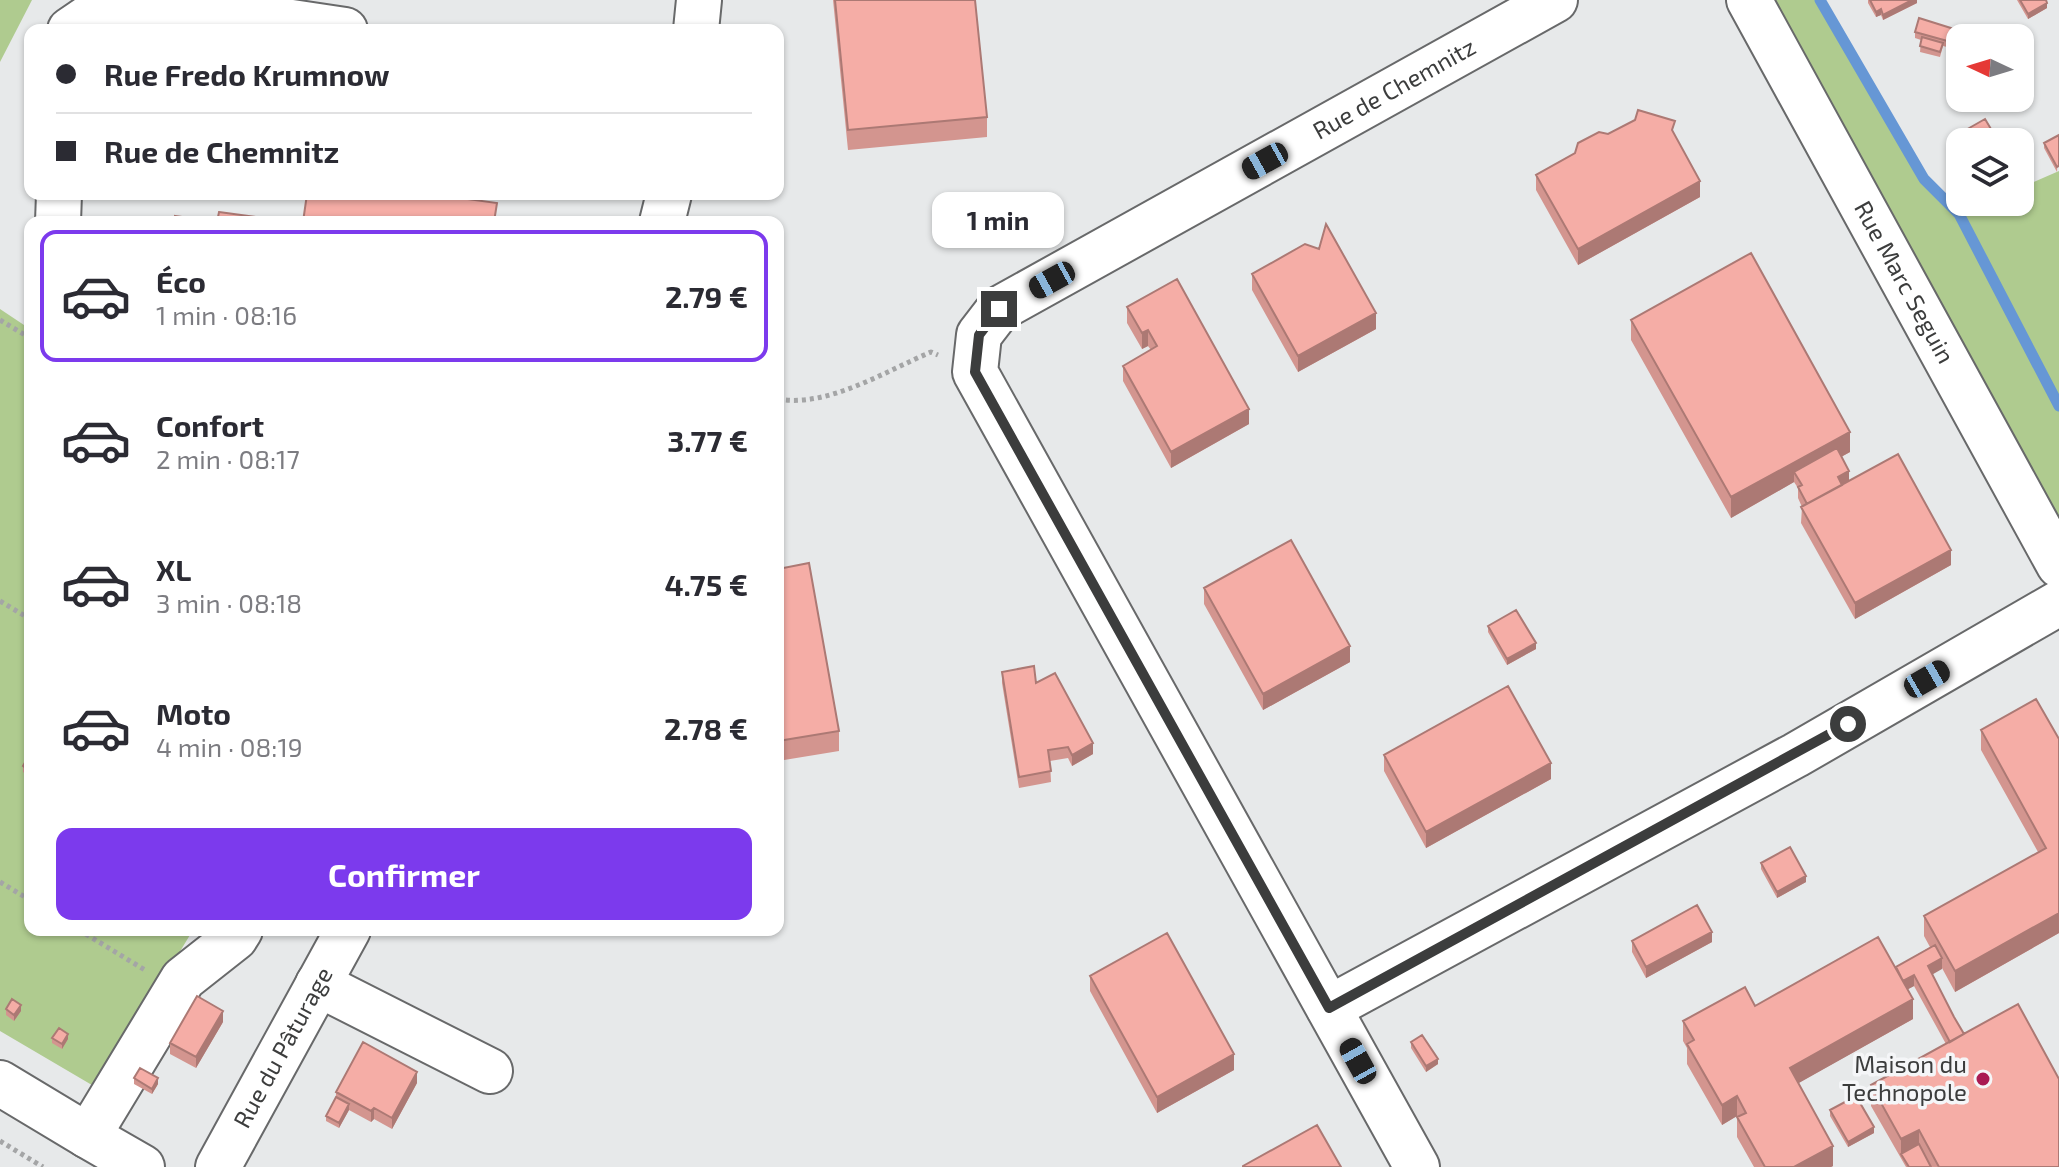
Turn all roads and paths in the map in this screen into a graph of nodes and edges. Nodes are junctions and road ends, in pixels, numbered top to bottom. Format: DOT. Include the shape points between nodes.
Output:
graph roads {
  1 [pos="699,0"];
  2 [pos="1555,0"];
  3 [pos="1749,0"];
  4 [pos="79,24"];
  5 [pos="305,24"];
  6 [pos="697,24"];
  7 [pos="0,320"];
  8 [pos="24,334"];
  9 [pos="975,372"];
  10 [pos="784,400"];
  11 [pos="2059,565"];
  12 [pos="0,601"];
  13 [pos="2059,603"];
  14 [pos="24,615"];
  15 [pos="0,882"];
  16 [pos="24,896"];
  17 [pos="89,936"];
  18 [pos="236,936"];
  19 [pos="345,936"];
  20 [pos="318,984"];
  21 [pos="176,989"];
  22 [pos="1329,1008"];
  23 [pos="490,1071"];
  24 [pos="0,1083"];
  25 [pos="88,1136"];
  26 [pos="0,1141"];
  27 [pos="43,1167"];
  28 [pos="142,1167"];
  29 [pos="218,1167"];
  30 [pos="1417,1167"];
  1 -- 6 [label="street"];
  2 -- 9 [label="street, Rue de Chemnitz" via="999,309 979,335"];
  3 -- 11 [label="street, Rue Marc Seguin"];
  4 -- 5 [label="street" via="92,15 142,4 171,4"];
  7 -- 8 [label="path"];
  9 -- 10 [label="path" via="931,352 833,394"];
  9 -- 22 [label="street"];
  12 -- 14 [label="path"];
  13 -- 22 [label="street" via="1796,755"];
  15 -- 16 [label="path"];
  17 -- 21 [label="path"];
  18 -- 21 [label="street"];
  19 -- 20 [label="street, Rue du Pâturage"];
  20 -- 23 [label="street"];
  20 -- 29 [label="street, Rue du Pâturage"];
  21 -- 25 [label="street"];
  22 -- 30 [label="street"];
  24 -- 25 [label="street"];
  25 -- 28 [label="street"];
  26 -- 27 [label="path"];
}
